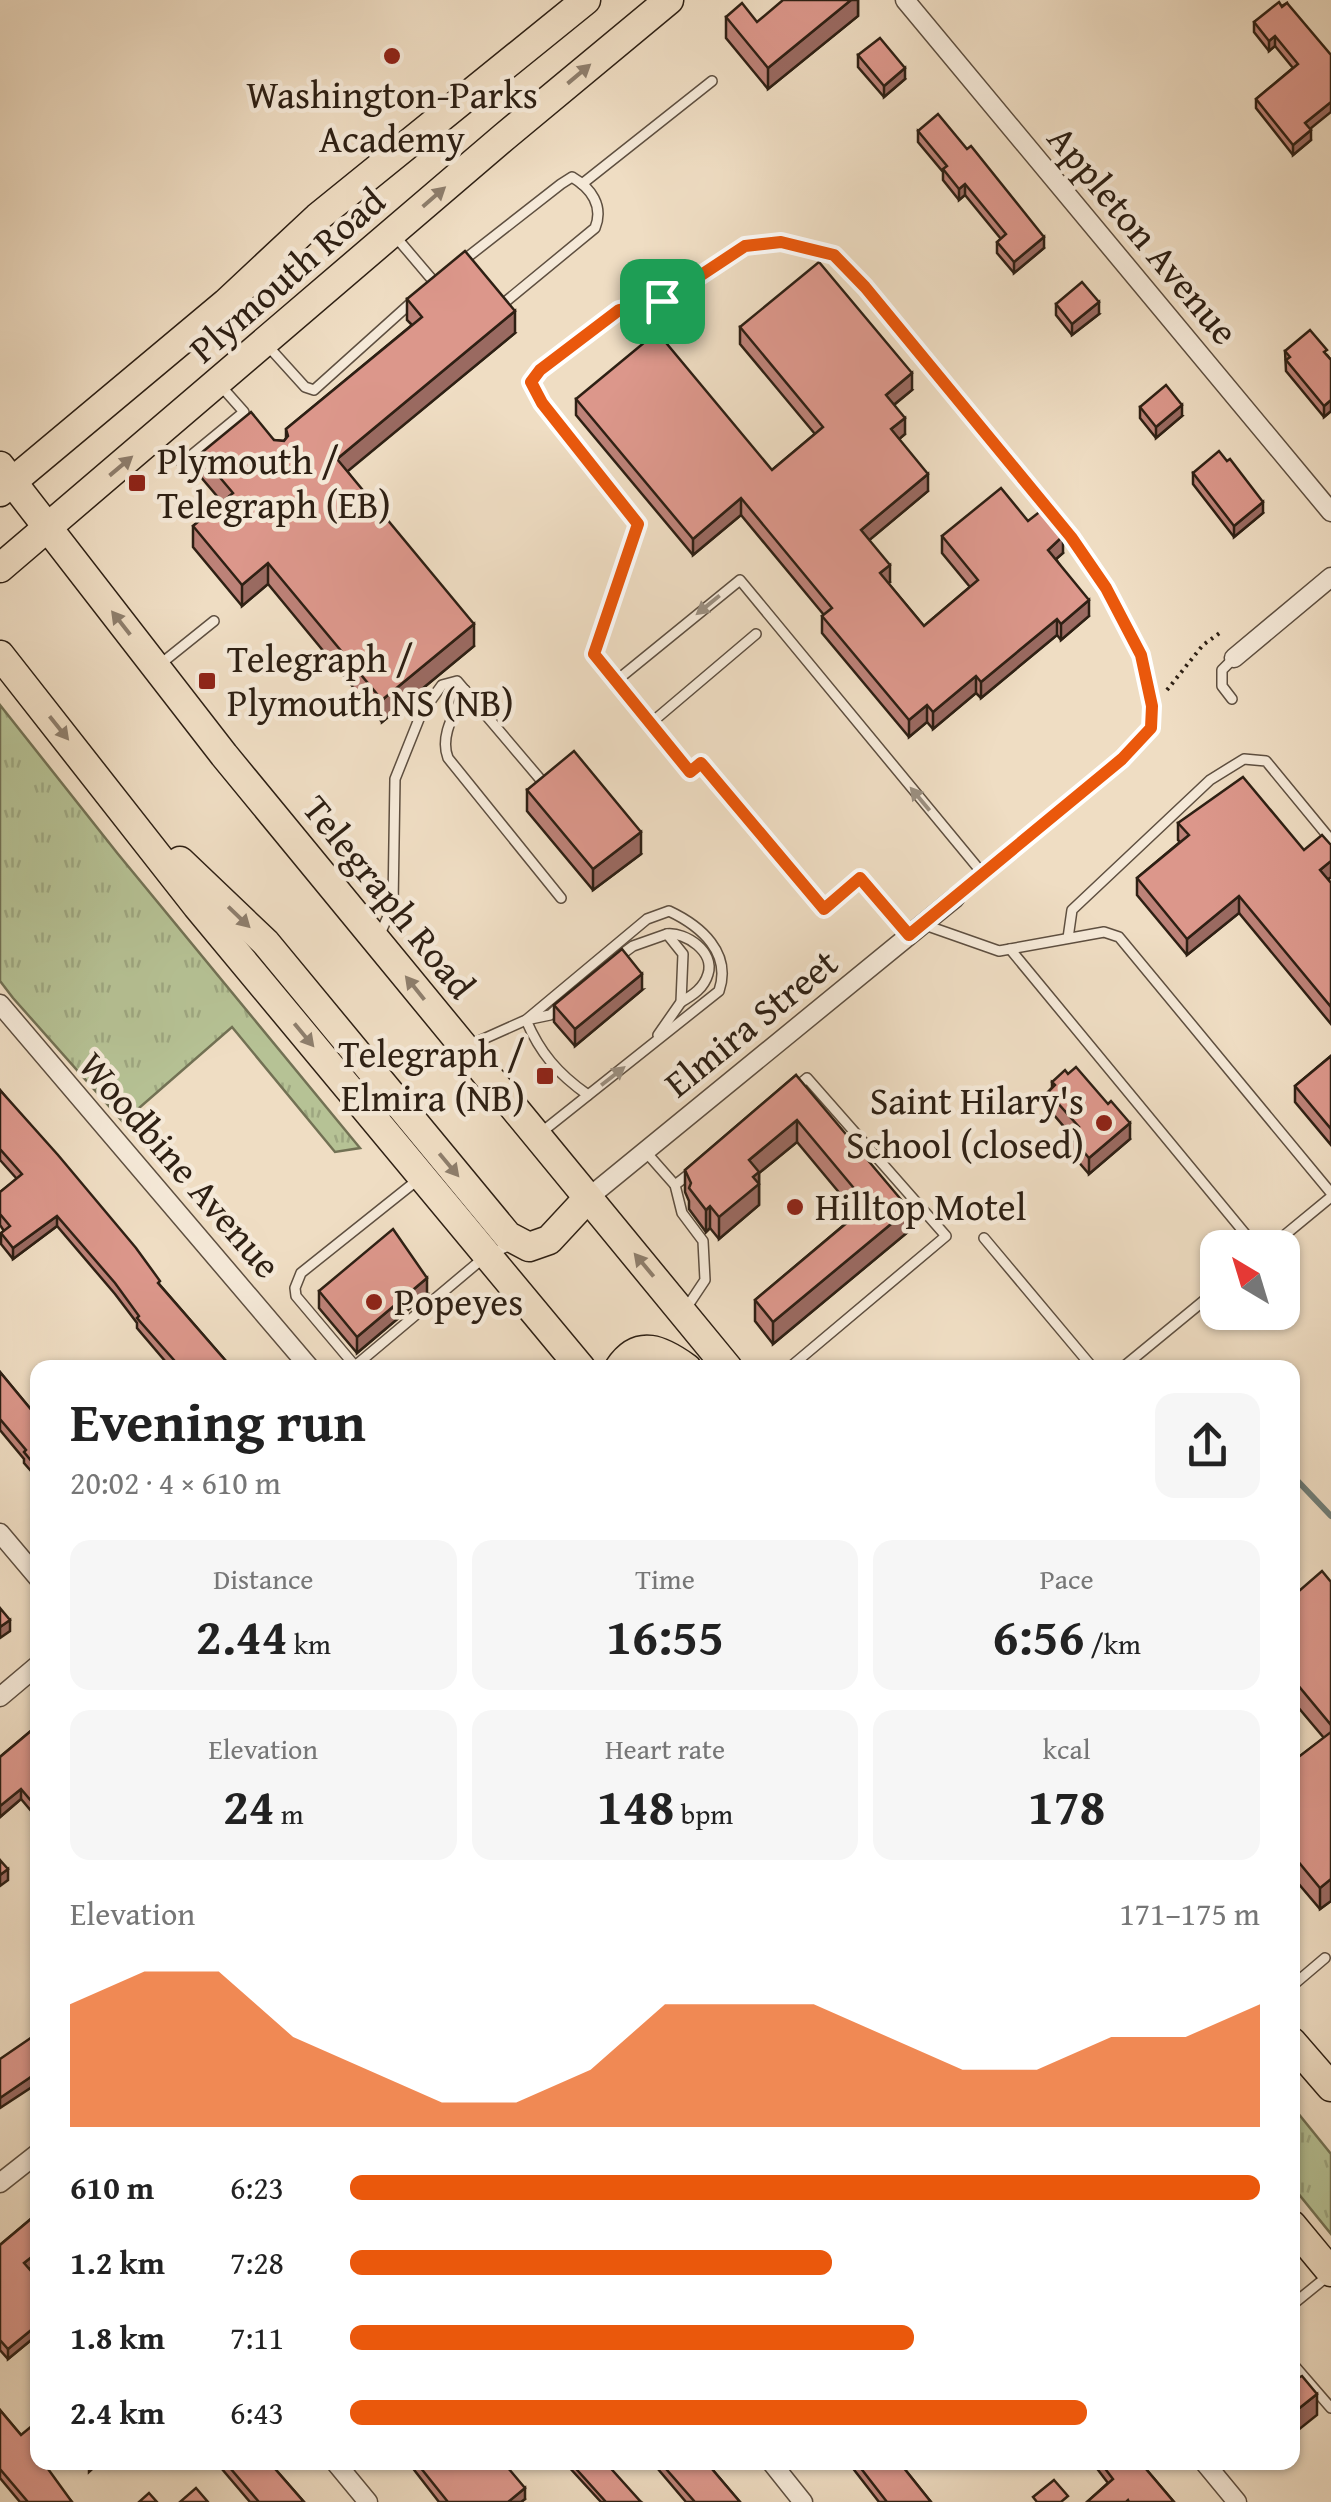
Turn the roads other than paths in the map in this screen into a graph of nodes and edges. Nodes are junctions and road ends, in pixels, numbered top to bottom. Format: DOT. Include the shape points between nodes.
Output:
graph roads {
  1 [pos="586,0"];
  2 [pos="669,0"];
  3 [pos="904,0"];
  4 [pos="712,81"];
  5 [pos="582,184"];
  6 [pos="392,233"];
  7 [pos="435,284"];
  8 [pos="504,303"];
  9 [pos="266,343"];
  10 [pos="218,383"];
  11 [pos="244,412"];
  12 [pos="256,427"];
  13 [pos="182,464"];
  14 [pos="4,480"];
  15 [pos="1331,512"];
  16 [pos="47,530"];
  17 [pos="0,568"];
  18 [pos="1331,577"];
  19 [pos="214,622"];
  20 [pos="756,634"];
  21 [pos="0,655"];
  22 [pos="1234,658"];
  23 [pos="156,668"];
  24 [pos="616,681"];
  25 [pos="465,690"];
  26 [pos="1232,699"];
  27 [pos="651,724"];
  28 [pos="546,786"];
  29 [pos="118,802"];
  30 [pos="1331,840"];
  31 [pos="983,874"];
  32 [pos="561,898"];
  33 [pos="955,898"];
  34 [pos="916,929"];
  35 [pos="667,934"];
  36 [pos="1068,938"];
  37 [pos="377,942"];
  38 [pos="1010,949"];
  39 [pos="680,1002"];
  40 [pos="0,1004"];
  41 [pos="526,1020"];
  42 [pos="651,1046"];
  43 [pos="464,1048"];
  44 [pos="588,1095"];
  45 [pos="778,1102"];
  46 [pos="536,1136"];
  47 [pos="645,1152"];
  48 [pos="704,1161"];
  49 [pos="422,1176"];
  50 [pos="676,1185"];
  51 [pos="1331,1195"];
  52 [pos="588,1198"];
  53 [pos="1241,1230"];
  54 [pos="1290,1230"];
  55 [pos="984,1238"];
  56 [pos="518,1241"];
  57 [pos="487,1255"];
  58 [pos="1200,1304"];
  59 [pos="683,1312"];
  60 [pos="303,1360"];
  61 [pos="350,1360"];
  62 [pos="362,1360"];
  63 [pos="574,1360"];
  64 [pos="624,1360"];
  65 [pos="674,1360"];
  66 [pos="722,1360"];
  67 [pos="799,1360"];
  68 [pos="1085,1360"];
  69 [pos="1132,1360"];
  70 [pos="0,1532"];
  71 [pos="30,1568"];
  72 [pos="30,1672"];
  73 [pos="0,1697"];
  74 [pos="1324,1958"];
  75 [pos="1300,1979"];
  76 [pos="30,2159"];
  77 [pos="0,2183"];
  78 [pos="1300,2236"];
  79 [pos="1331,2273"];
  80 [pos="1300,2298"];
  81 [pos="1300,2372"];
  82 [pos="1331,2408"];
  83 [pos="342,2470"];
  84 [pos="777,2470"];
  85 [pos="1211,2470"];
  86 [pos="368,2502"];
  87 [pos="803,2502"];
  88 [pos="1237,2502"];
  1 -- 14 [label="main road, Plymouth Road"];
  6 -- 2 [label="main road, Plymouth Road, one-way"];
  3 -- 15 [label="street, Appleton Avenue"];
  4 -- 5 [label="lane"];
  5 -- 7 [label="lane" via="572,177 561,184"];
  5 -- 8 [label="lane" via="598,205 595,228"];
  6 -- 7 [label="lane"];
  6 -- 9 [label="main road, Plymouth Road"];
  7 -- 9 [label="lane" via="314,390"];
  9 -- 10 [label="main road, Plymouth Road"];
  10 -- 11 [label="lane"];
  16 -- 10 [label="main road, Plymouth Road, one-way"];
  11 -- 12 [label="lane"];
  11 -- 13 [label="lane"];
  14 -- 16 [label="main road, Telegraph Road"];
  16 -- 17 [label="main road, Plymouth Road"];
  23 -- 16 [label="main road, Telegraph Road, one-way"];
  18 -- 22 [label="street"];
  19 -- 23 [label="lane"];
  20 -- 27 [label="lane"];
  21 -- 29 [label="main road, one-way"];
  22 -- 26 [label="lane" via="1222,670 1222,686"];
  23 -- 37 [label="main road, Telegraph Road"];
  24 -- 27 [label="lane"];
  31 -- 24 [label="lane, one-way" via="740,580"];
  24 -- 31 [label="lane" via="594,654 638,524 531,382 619,310 662,301 745,246 781,242 834,255 1071,537 1141,655 1151,728"];
  25 -- 28 [label="lane"];
  25 -- 32 [label="lane" via="447,732 448,758"];
  25 -- 37 [label="lane" via="456,681 432,696 394,778 393,906"];
  27 -- 34 [label="lane" via="690,772 701,763 824,909 860,878"];
  29 -- 49 [label="main road, one-way"];
  29 -- 56 [label="main road, one-way" via="266,943"];
  30 -- 36 [label="lane" via="1266,760 1244,759 1210,780 1072,910"];
  31 -- 33 [label="lane"];
  33 -- 34 [label="street, Elmira Street"];
  34 -- 38 [label="lane"];
  34 -- 47 [label="street, Elmira Street"];
  35 -- 39 [label="lane" via="683,954"];
  35 -- 39 [label="lane" via="679,933 709,960 700,988"];
  35 -- 41 [label="lane" via="633,946 550,1014"];
  36 -- 38 [label="lane"];
  36 -- 51 [label="lane" via="1120,936"];
  43 -- 37 [label="main road, Telegraph Road, one-way"];
  38 -- 53 [label="lane"];
  39 -- 42 [label="lane"];
  40 -- 60 [label="street, Woodbine Avenue"];
  41 -- 42 [label="lane" via="647,919 670,911 695,923 712,943 723,980 719,991"];
  41 -- 43 [label="lane"];
  41 -- 44 [label="lane" via="549,1063"];
  44 -- 42 [label="lane, one-way"];
  43 -- 46 [label="main road, Telegraph Road"];
  44 -- 46 [label="lane"];
  45 -- 67 [label="lane" via="806,1078 946,1236"];
  46 -- 52 [label="main road, Telegraph Road"];
  47 -- 50 [label="lane"];
  47 -- 52 [label="street, Elmira Street"];
  48 -- 50 [label="lane"];
  49 -- 57 [label="main road"];
  49 -- 61 [label="lane" via="301,1273 295,1288"];
  50 -- 59 [label="lane" via="682,1213 703,1241 705,1280"];
  51 -- 54 [label="lane"];
  52 -- 56 [label="main road" via="549,1240 529,1247"];
  59 -- 52 [label="main road, Telegraph Road, one-way"];
  55 -- 68 [label="lane"];
  56 -- 57 [label="lane"];
  57 -- 62 [label="lane"];
  57 -- 63 [label="main road"];
  58 -- 69 [label="lane"];
  59 -- 66 [label="main road, Telegraph Road"];
  64 -- 65 [label="main road" via="641,1348 655,1348"];
  70 -- 71 [label="street"];
  72 -- 73 [label="street"];
  74 -- 75 [label="lane"];
  76 -- 77 [label="street"];
  78 -- 79 [label="main road"];
  79 -- 80 [label="lane"];
  81 -- 82 [label="lane"];
  83 -- 86 [label="street"];
  84 -- 87 [label="street"];
  85 -- 88 [label="street"];
}
